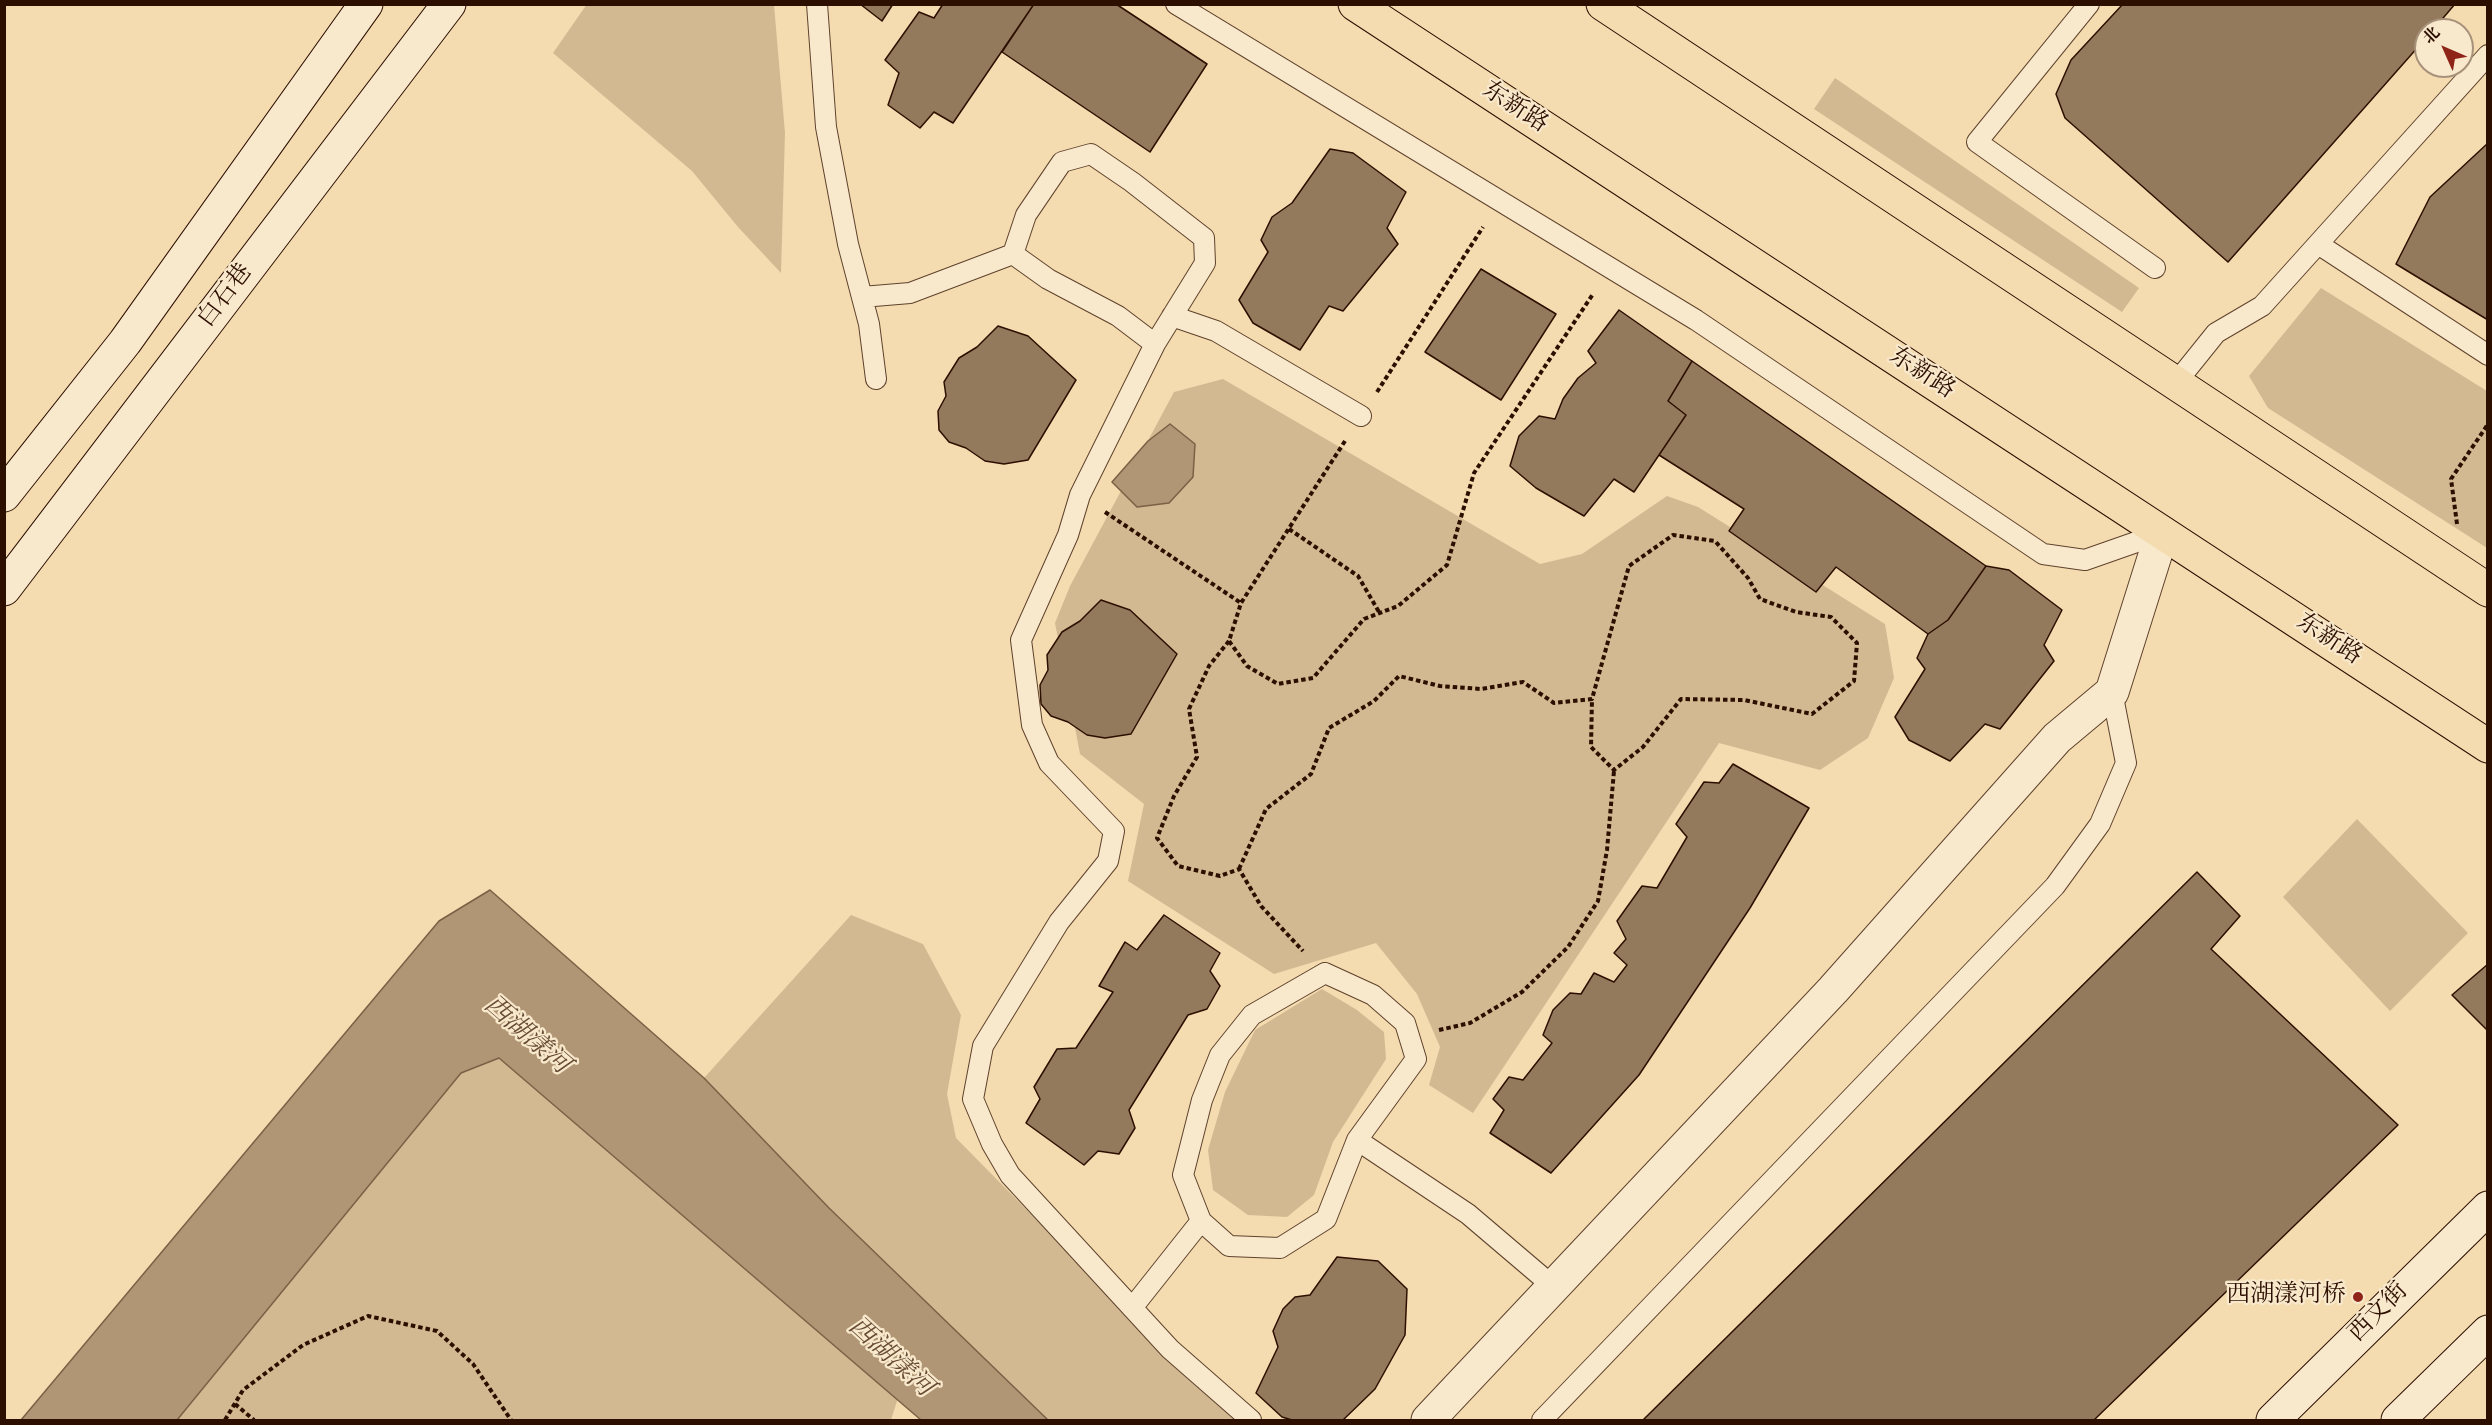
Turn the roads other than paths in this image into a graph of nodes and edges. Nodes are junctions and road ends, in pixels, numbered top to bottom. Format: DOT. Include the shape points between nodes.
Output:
graph roads {
  1 [pos="366,4"];
  2 [pos="449,4"];
  3 [pos="817,4"];
  4 [pos="1176,4"];
  5 [pos="1355,4"];
  6 [pos="1603,4"];
  7 [pos="2089,4"];
  8 [pos="2487,55"];
  9 [pos="2318,244"];
  10 [pos="1013,254"];
  11 [pos="2155,268"];
  12 [pos="862,297"];
  13 [pos="1172,316"];
  14 [pos="1155,344"];
  15 [pos="2487,355"];
  16 [pos="876,379"];
  17 [pos="2175,384"];
  18 [pos="1361,416"];
  19 [pos="4,495"];
  20 [pos="2162,533"];
  21 [pos="2476,583"];
  22 [pos="4,589"];
  23 [pos="2112,692"];
  24 [pos="2487,746"];
  25 [pos="1357,1140"];
  26 [pos="2487,1208"];
  27 [pos="1201,1221"];
  28 [pos="1554,1288"];
  29 [pos="1132,1308"];
  30 [pos="2487,1332"];
  31 [pos="1251,1420"];
  32 [pos="1428,1420"];
  33 [pos="1542,1420"];
  34 [pos="2273,1420"];
  35 [pos="2398,1420"];
  1 -- 19 [label="main road" via="125,342"];
  2 -- 22 [label="main road, 白石巷"];
  3 -- 12 [label="lane" via="826,127"];
  4 -- 20 [label="lane" via="1696,320 2043,554 2085,560"];
  5 -- 20 [label="main road, 东新路"];
  6 -- 17 [label="main road"];
  7 -- 11 [label="lane" via="1977,142"];
  8 -- 9 [label="lane"];
  9 -- 15 [label="lane"];
  9 -- 17 [label="lane" via="2262,306 2216,333"];
  10 -- 12 [label="lane" via="910,292"];
  10 -- 13 [label="lane" via="1026,215 1062,162 1091,154 1204,238 1205,263"];
  10 -- 14 [label="lane" via="1048,279 1118,316"];
  12 -- 16 [label="lane"];
  13 -- 14 [label="lane"];
  13 -- 18 [label="lane" via="1216,331"];
  14 -- 29 [label="lane" via="1080,495 1068,536 1021,640 1032,725 1049,763 1114,831 1108,861 1059,922 983,1046 973,1099 1010,1175"];
  17 -- 21 [label="main road"];
  20 -- 23 [label="main road"];
  20 -- 24 [label="main road, 东新路"];
  23 -- 28 [label="main road" via="2057,738 1833,990"];
  23 -- 33 [label="lane" via="2126,763 2100,824 2055,886"];
  25 -- 27 [label="lane" via="1326,1219 1280,1248 1229,1246"];
  25 -- 27 [label="lane" via="1416,1059 1405,1023 1373,995 1325,973 1252,1016 1220,1055 1202,1100 1183,1175"];
  25 -- 28 [label="lane" via="1468,1214"];
  26 -- 34 [label="main road, 西文街"];
  27 -- 29 [label="lane"];
  28 -- 32 [label="main road"];
  29 -- 31 [label="lane" via="1170,1349"];
  30 -- 35 [label="main road"];
}
